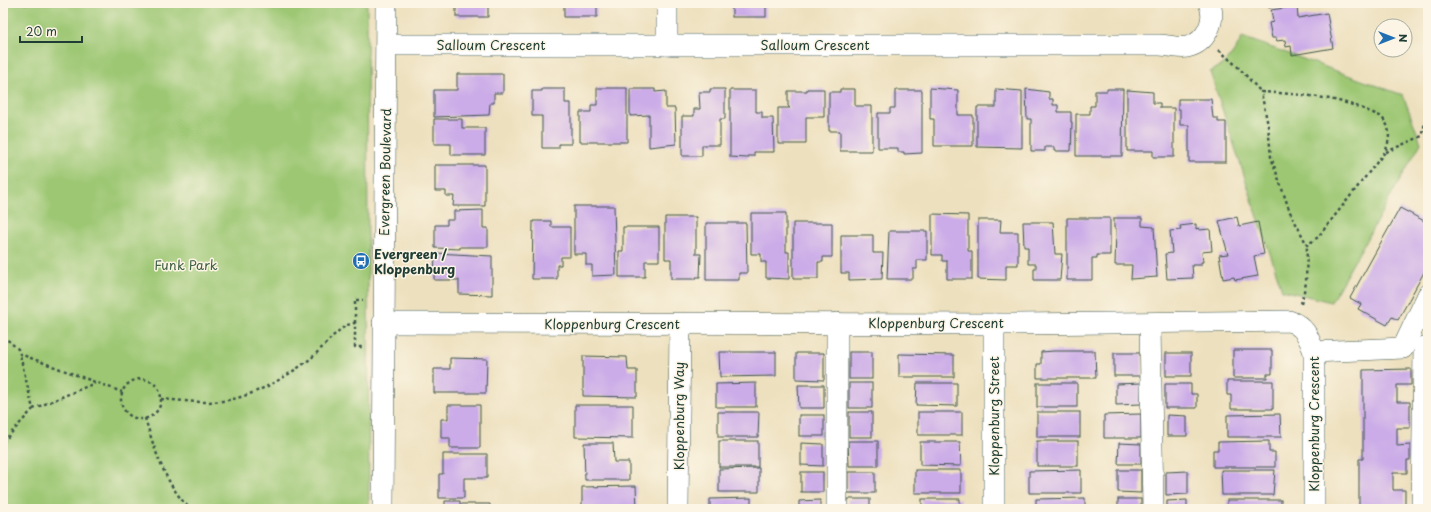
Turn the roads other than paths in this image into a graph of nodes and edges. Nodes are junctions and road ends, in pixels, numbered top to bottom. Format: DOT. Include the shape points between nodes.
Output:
graph roads {
  1 [pos="386,3"];
  2 [pos="667,3"];
  3 [pos="1209,3"];
  4 [pos="386,45"];
  5 [pos="667,45"];
  6 [pos="1428,295"];
  7 [pos="383,323"];
  8 [pos="837,323"];
  9 [pos="680,324"];
  10 [pos="994,324"];
  11 [pos="1150,324"];
  12 [pos="1403,348"];
  13 [pos="1314,352"];
  14 [pos="1426,352"];
  15 [pos="383,509"];
  16 [pos="678,509"];
  17 [pos="837,509"];
  18 [pos="994,509"];
  19 [pos="1153,509"];
  20 [pos="1314,509"];
  21 [pos="1422,509"];
  1 -- 4 [label="street, Evergreen Boulevard"];
  2 -- 5 [label="street"];
  3 -- 5 [label="street, Salloum Crescent" via="1211,22 1204,38 1187,47 1159,44"];
  4 -- 5 [label="street, Salloum Crescent"];
  4 -- 7 [label="street, Evergreen Boulevard"];
  6 -- 12 [label="street"];
  7 -- 9 [label="street, Kloppenburg Crescent"];
  7 -- 15 [label="street, Evergreen Boulevard"];
  8 -- 9 [label="street, Kloppenburg Crescent"];
  8 -- 10 [label="street, Kloppenburg Crescent"];
  8 -- 17 [label="street"];
  9 -- 16 [label="street, Kloppenburg Way"];
  10 -- 11 [label="street, Kloppenburg Crescent"];
  10 -- 18 [label="street, Kloppenburg Street"];
  11 -- 13 [label="street, Kloppenburg Crescent" via="1289,321 1297,323 1307,333"];
  11 -- 19 [label="street"];
  12 -- 13 [label="street"];
  12 -- 14 [label="street"];
  13 -- 20 [label="street, Kloppenburg Crescent"];
  14 -- 21 [label="street"];
}
